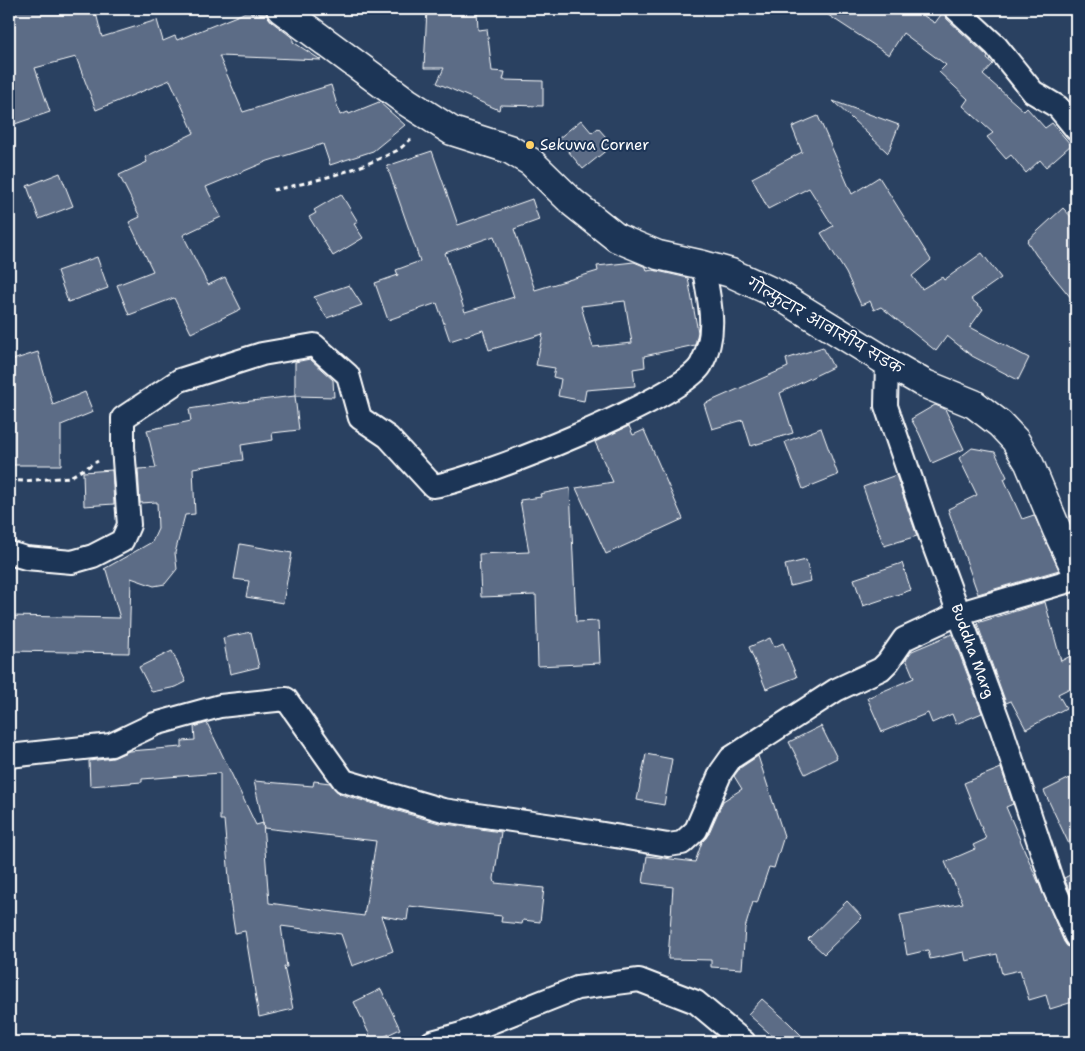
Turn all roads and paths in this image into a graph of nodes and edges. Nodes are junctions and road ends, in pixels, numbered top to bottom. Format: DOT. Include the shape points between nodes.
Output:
graph roads {
  1 [pos="281,9"];
  2 [pos="956,9"];
  3 [pos="428,116"];
  4 [pos="1076,129"];
  5 [pos="273,190"];
  6 [pos="703,265"];
  7 [pos="887,362"];
  8 [pos="123,447"];
  9 [pos="9,480"];
  10 [pos="9,553"];
  11 [pos="1076,570"];
  12 [pos="1076,579"];
  13 [pos="960,614"];
  14 [pos="9,756"];
  15 [pos="1076,937"];
  16 [pos="432,1042"];
  17 [pos="744,1042"];
  1 -- 3 [label="main road, गोल्फुटार आवासीय सडक"];
  2 -- 4 [label="street" via="996,46 1033,92 1058,107"];
  3 -- 5 [label="path" via="413,137 398,150 356,167"];
  3 -- 6 [label="main road, गोल्फुटार आवासीय सडक" via="452,131 510,149 531,162 573,203 617,238 658,255"];
  6 -- 7 [label="main road, गोल्फुटार आवासीय सडक" via="731,273 777,294"];
  6 -- 8 [label="street" via="712,319 707,352 700,367 687,379 655,399 569,439 447,485 433,486 388,437 360,418 348,375 314,346 262,354 180,380 123,418"];
  7 -- 11 [label="main road, गोल्फुटार आवासीय सडक" via="926,384 974,404 1015,440 1029,463"];
  7 -- 13 [label="street, Buddha Marg" via="886,406"];
  8 -- 9 [label="path" via="70,477"];
  8 -- 10 [label="street" via="129,525 122,541 93,556 72,562 26,558"];
  12 -- 13 [label="street"];
  13 -- 14 [label="street" via="904,639 881,669 836,690 731,758 721,772 696,830 682,843 668,845 443,810 344,781 286,699 220,706 155,724 111,745"];
  13 -- 15 [label="street, Buddha Marg" via="1054,888"];
  16 -- 17 [label="street" via="461,1034 577,988 639,980 696,1002"];
}
